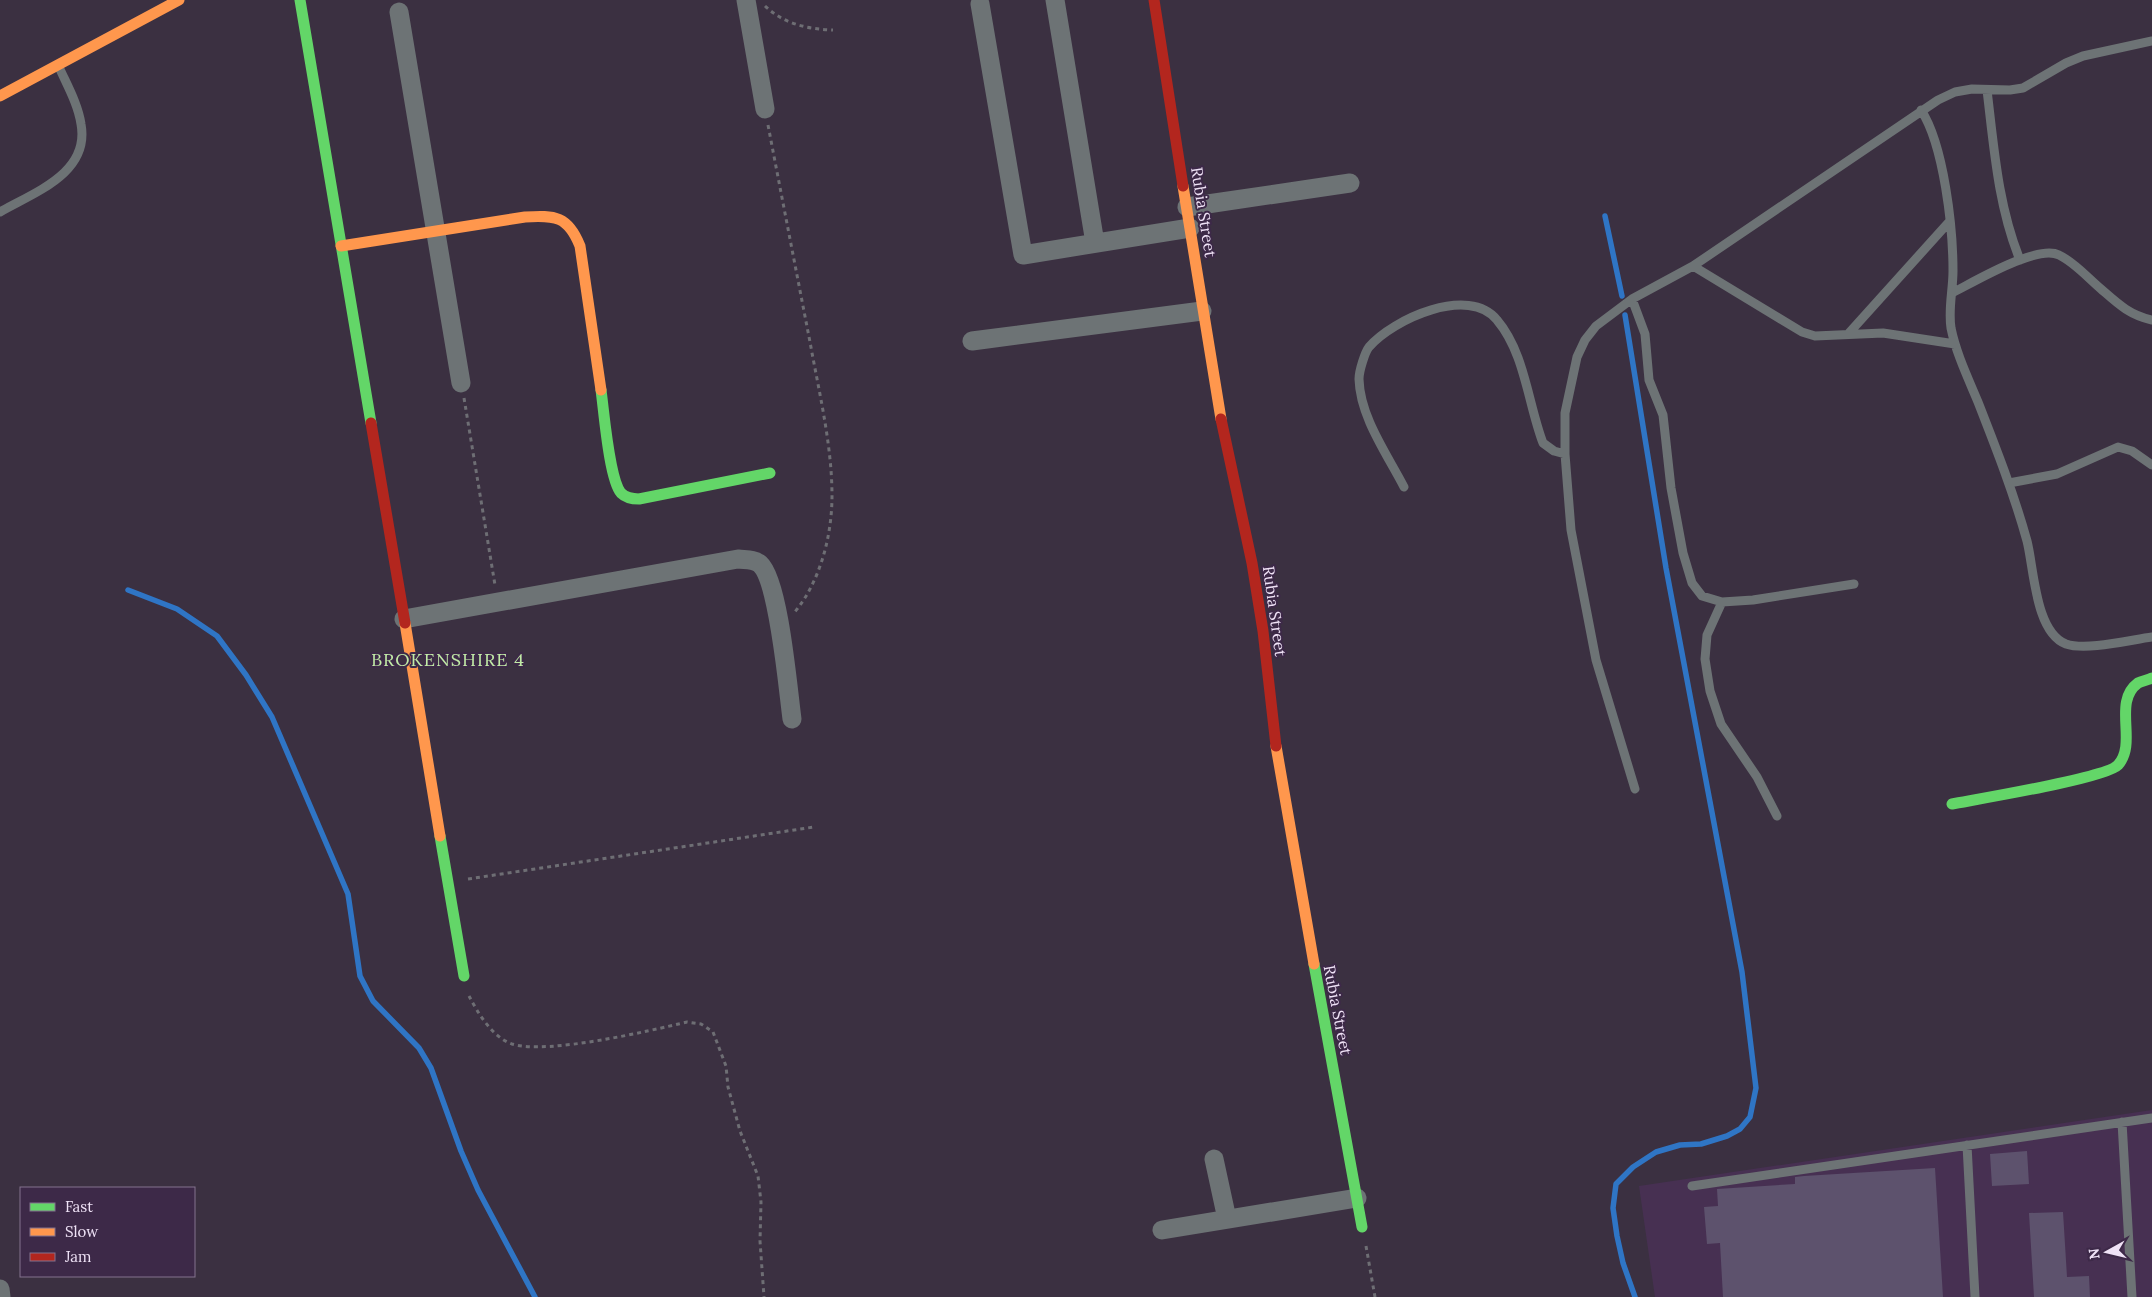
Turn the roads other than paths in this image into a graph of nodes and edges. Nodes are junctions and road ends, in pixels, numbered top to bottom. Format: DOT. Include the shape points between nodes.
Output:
graph roads {
  1 [pos="180,0"];
  2 [pos="300,0"];
  3 [pos="746,0"];
  4 [pos="1055,0"];
  5 [pos="1154,0"];
  6 [pos="980,4"];
  7 [pos="399,12"];
  8 [pos="2152,41"];
  9 [pos="58,65"];
  10 [pos="1987,90"];
  11 [pos="0,96"];
  12 [pos="765,109"];
  13 [pos="1921,110"];
  14 [pos="1350,183"];
  15 [pos="1187,207"];
  16 [pos="0,212"];
  17 [pos="1949,222"];
  18 [pos="1190,228"];
  19 [pos="436,231"];
  20 [pos="1095,243"];
  21 [pos="341,246"];
  22 [pos="2020,260"];
  23 [pos="1693,266"];
  24 [pos="1952,292"];
  25 [pos="1632,300"];
  26 [pos="1202,311"];
  27 [pos="2152,320"];
  28 [pos="1849,333"];
  29 [pos="972,341"];
  30 [pos="1955,344"];
  31 [pos="461,383"];
  32 [pos="1565,454"];
  33 [pos="2152,464"];
  34 [pos="770,473"];
  35 [pos="2009,483"];
  36 [pos="1404,487"];
  37 [pos="1854,584"];
  38 [pos="1722,602"];
  39 [pos="404,619"];
  40 [pos="2152,637"];
  41 [pos="2152,678"];
  42 [pos="792,719"];
  43 [pos="1635,789"];
  44 [pos="1952,804"];
  45 [pos="1777,816"];
  46 [pos="464,976"];
  47 [pos="2152,1118"];
  48 [pos="2122,1122"];
  49 [pos="1967,1145"];
  50 [pos="1214,1159"];
  51 [pos="1692,1186"];
  52 [pos="1357,1198"];
  53 [pos="1227,1220"];
  54 [pos="1362,1227"];
  55 [pos="1162,1230"];
  56 [pos="0,1290"];
  57 [pos="1,1297"];
  58 [pos="1975,1297"];
  59 [pos="2132,1297"];
  1 -- 9 [label="street"];
  2 -- 21 [label="street"];
  3 -- 12 [label="street"];
  4 -- 20 [label="street"];
  5 -- 15 [label="street, Rubia Street"];
  6 -- 20 [label="street" via="1023,254"];
  7 -- 19 [label="street"];
  8 -- 10 [label="lane" via="2083,56 2023,88"];
  9 -- 11 [label="street"];
  9 -- 16 [label="lane" via="81,123 82,142 76,162 49,184"];
  10 -- 13 [label="lane" via="1955,92"];
  10 -- 22 [label="lane" via="2000,189 2011,238"];
  13 -- 17 [label="lane" via="1937,142"];
  13 -- 23 [label="lane"];
  14 -- 15 [label="street"];
  15 -- 18 [label="street, Rubia Street"];
  17 -- 24 [label="lane"];
  17 -- 28 [label="lane"];
  18 -- 20 [label="street"];
  18 -- 26 [label="street, Rubia Street"];
  19 -- 21 [label="street"];
  19 -- 31 [label="street"];
  19 -- 34 [label="street" via="546,215 561,218 574,229 580,246 613,473 622,496 640,498"];
  21 -- 39 [label="street"];
  22 -- 24 [label="lane"];
  22 -- 27 [label="lane" via="2038,254 2059,255 2116,304 2130,313"];
  23 -- 25 [label="lane"];
  23 -- 28 [label="lane" via="1802,332 1815,336"];
  24 -- 30 [label="lane" via="1950,310"];
  25 -- 32 [label="lane" via="1596,326 1577,357 1565,413"];
  25 -- 38 [label="lane" via="1645,334 1649,380 1664,415 1671,488 1692,583 1702,596"];
  26 -- 29 [label="street"];
  26 -- 52 [label="street, Rubia Street" via="1224,441 1252,563 1278,768"];
  28 -- 30 [label="lane" via="1883,333"];
  30 -- 35 [label="lane"];
  32 -- 36 [label="lane" via="1543,443 1510,338 1496,318 1479,306 1461,304 1428,311 1391,328 1368,348 1359,378 1368,416"];
  32 -- 43 [label="lane" via="1571,530 1596,660"];
  33 -- 35 [label="lane" via="2132,451 2118,447 2057,474"];
  35 -- 40 [label="lane" via="2027,542 2045,623 2054,636 2066,644 2084,646"];
  37 -- 38 [label="lane"];
  38 -- 45 [label="lane" via="1707,635 1705,659 1710,692 1721,724 1757,777"];
  39 -- 42 [label="street" via="751,560 760,564 769,577"];
  39 -- 46 [label="street"];
  41 -- 44 [label="street" via="2139,683 2127,697 2125,747 2116,766 2090,776"];
  47 -- 48 [label="lane"];
  48 -- 49 [label="lane"];
  48 -- 59 [label="lane"];
  49 -- 51 [label="lane"];
  49 -- 58 [label="lane"];
  50 -- 53 [label="street"];
  52 -- 53 [label="street"];
  52 -- 54 [label="street, Rubia Street"];
  53 -- 55 [label="street"];
  56 -- 57 [label="street"];
}
